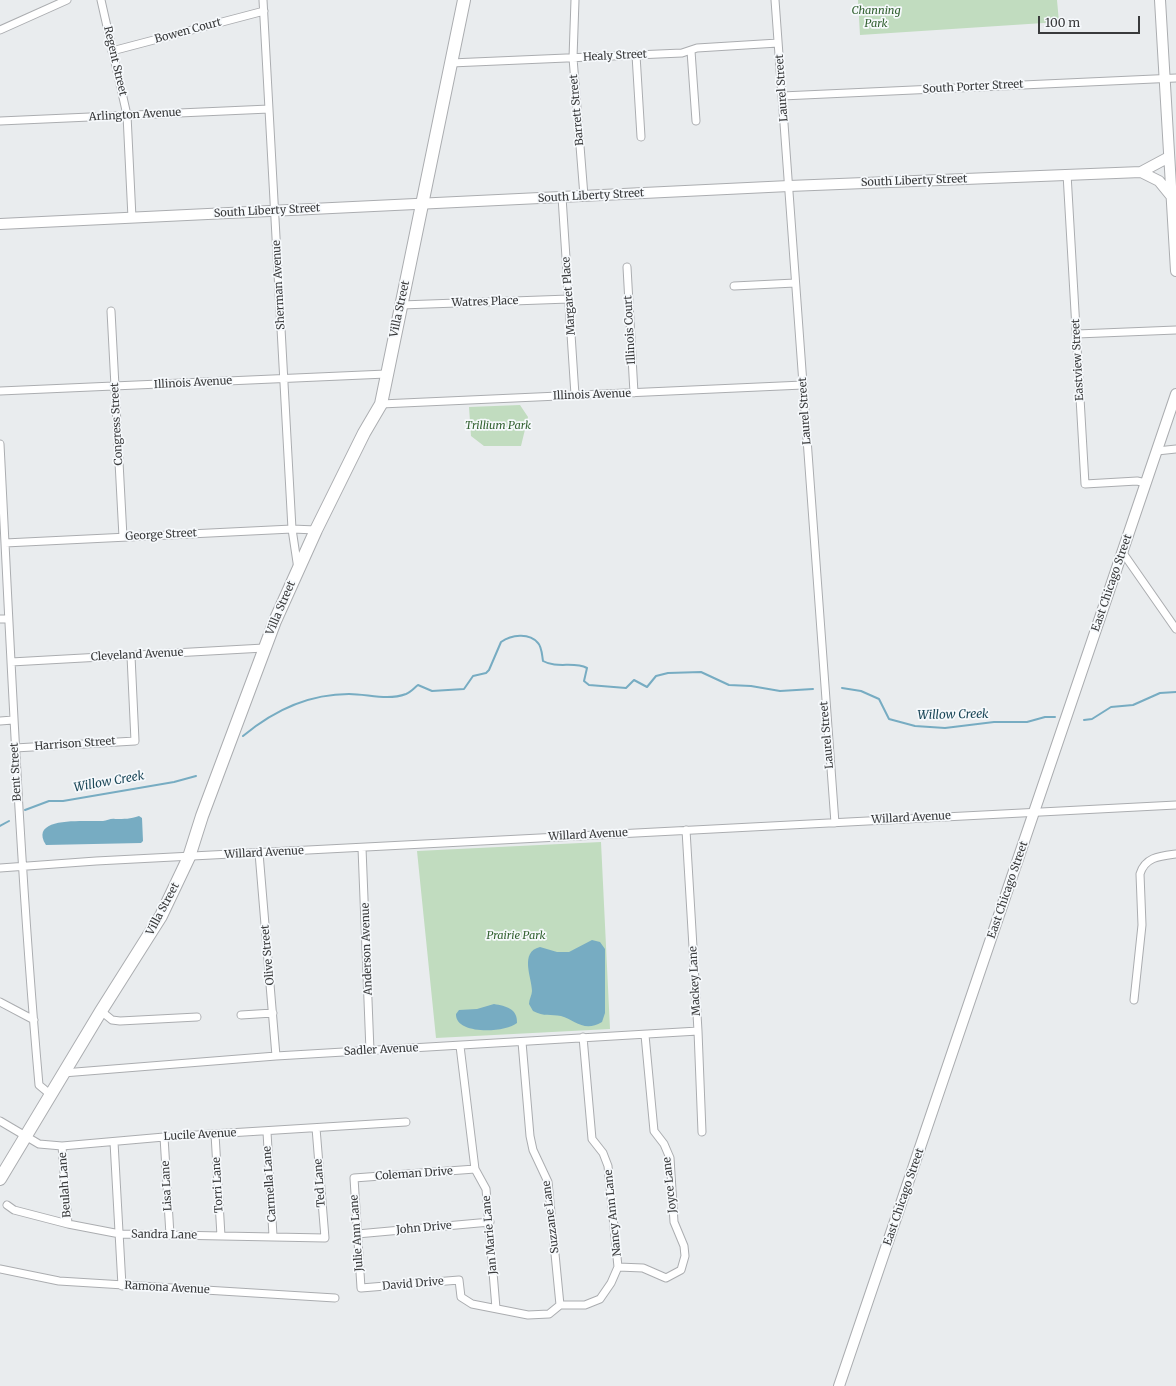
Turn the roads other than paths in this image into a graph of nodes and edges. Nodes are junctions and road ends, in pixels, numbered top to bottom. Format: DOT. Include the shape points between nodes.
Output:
graph roads {
  1 [pos="67,0"];
  2 [pos="101,0"];
  3 [pos="263,0"];
  4 [pos="464,0"];
  5 [pos="575,0"];
  6 [pos="775,0"];
  7 [pos="1160,0"];
  8 [pos="264,11"];
  9 [pos="0,30"];
  10 [pos="778,44"];
  11 [pos="112,51"];
  12 [pos="691,51"];
  13 [pos="636,55"];
  14 [pos="573,58"];
  15 [pos="451,63"];
  16 [pos="1176,78"];
  17 [pos="1165,79"];
  18 [pos="782,96"];
  19 [pos="269,109"];
  20 [pos="127,115"];
  21 [pos="0,121"];
  22 [pos="696,121"];
  23 [pos="641,137"];
  24 [pos="1169,157"];
  25 [pos="1141,172"];
  26 [pos="1067,174"];
  27 [pos="789,186"];
  28 [pos="584,196"];
  29 [pos="562,197"];
  30 [pos="1174,197"];
  31 [pos="422,203"];
  32 [pos="275,210"];
  33 [pos="132,218"];
  34 [pos="0,224"];
  35 [pos="627,267"];
  36 [pos="1176,271"];
  37 [pos="795,283"];
  38 [pos="734,286"];
  39 [pos="569,299"];
  40 [pos="401,305"];
  41 [pos="111,311"];
  42 [pos="1176,330"];
  43 [pos="1077,334"];
  44 [pos="386,374"];
  45 [pos="285,378"];
  46 [pos="803,385"];
  47 [pos="115,386"];
  48 [pos="0,391"];
  49 [pos="634,394"];
  50 [pos="1176,394"];
  51 [pos="575,395"];
  52 [pos="381,404"];
  53 [pos="0,444"];
  54 [pos="1176,449"];
  55 [pos="1157,451"];
  56 [pos="1146,483"];
  57 [pos="1,500"];
  58 [pos="292,529"];
  59 [pos="316,530"];
  60 [pos="123,537"];
  61 [pos="5,543"];
  62 [pos="1123,553"];
  63 [pos="298,569"];
  64 [pos="0,619"];
  65 [pos="8,619"];
  66 [pos="1176,629"];
  67 [pos="264,648"];
  68 [pos="131,656"];
  69 [pos="10,662"];
  70 [pos="13,720"];
  71 [pos="0,721"];
  72 [pos="15,748"];
  73 [pos="1176,804"];
  74 [pos="1034,812"];
  75 [pos="835,823"];
  76 [pos="686,830"];
  77 [pos="362,848"];
  78 [pos="259,853"];
  79 [pos="1176,854"];
  80 [pos="189,857"];
  81 [pos="22,866"];
  82 [pos="0,868"];
  83 [pos="1134,1000"];
  84 [pos="0,1002"];
  85 [pos="101,1011"];
  86 [pos="272,1013"];
  87 [pos="241,1015"];
  88 [pos="197,1017"];
  89 [pos="34,1020"];
  90 [pos="698,1031"];
  91 [pos="646,1035"];
  92 [pos="583,1037"];
  93 [pos="522,1042"];
  94 [pos="460,1046"];
  95 [pos="370,1051"];
  96 [pos="276,1056"];
  97 [pos="63,1073"];
  98 [pos="51,1095"];
  99 [pos="0,1121"];
  100 [pos="406,1122"];
  101 [pos="316,1128"];
  102 [pos="267,1132"];
  103 [pos="702,1132"];
  104 [pos="215,1134"];
  105 [pos="25,1137"];
  106 [pos="164,1137"];
  107 [pos="114,1142"];
  108 [pos="62,1146"];
  109 [pos="474,1169"];
  110 [pos="354,1178"];
  111 [pos="0,1179"];
  112 [pos="7,1205"];
  113 [pos="490,1222"];
  114 [pos="68,1224"];
  115 [pos="120,1234"];
  116 [pos="357,1234"];
  117 [pos="170,1235"];
  118 [pos="221,1236"];
  119 [pos="273,1236"];
  120 [pos="324,1238"];
  121 [pos="618,1267"];
  122 [pos="0,1268"];
  123 [pos="122,1286"];
  124 [pos="361,1288"];
  125 [pos="336,1298"];
  126 [pos="560,1305"];
  127 [pos="496,1308"];
  128 [pos="839,1386"];
  1 -- 9 [label="street"];
  2 -- 11 [label="street, Regent Street"];
  3 -- 8 [label="street, Sherman Avenue"];
  4 -- 15 [label="main road, Villa Street"];
  5 -- 14 [label="street, Barrett Street"];
  6 -- 10 [label="street, Laurel Street"];
  7 -- 17 [label="main road"];
  8 -- 11 [label="street, Bowen Court"];
  8 -- 19 [label="street, Sherman Avenue"];
  10 -- 12 [label="street, Healy Street" via="697,48"];
  10 -- 18 [label="street, Laurel Street"];
  11 -- 20 [label="street, Regent Street"];
  12 -- 13 [label="street, Healy Street"];
  12 -- 22 [label="street"];
  13 -- 14 [label="street, Healy Street"];
  13 -- 23 [label="street"];
  14 -- 15 [label="street, Healy Street"];
  14 -- 28 [label="street, Barrett Street"];
  15 -- 31 [label="main road, Villa Street"];
  16 -- 17 [label="street, South Porter Street"];
  17 -- 18 [label="street, South Porter Street"];
  17 -- 24 [label="main road"];
  18 -- 27 [label="street, Laurel Street"];
  19 -- 20 [label="street, Arlington Avenue"];
  19 -- 32 [label="street, Sherman Avenue"];
  20 -- 21 [label="street, Arlington Avenue"];
  20 -- 33 [label="street, Regent Street"];
  24 -- 25 [label="main road"];
  24 -- 30 [label="main road"];
  25 -- 26 [label="main road, South Liberty Street"];
  25 -- 30 [label="main road, South Liberty Street" via="1159,181"];
  26 -- 27 [label="main road, South Liberty Street"];
  26 -- 43 [label="street, Eastview Street"];
  27 -- 28 [label="main road, South Liberty Street"];
  27 -- 37 [label="street, Laurel Street"];
  28 -- 29 [label="main road, South Liberty Street"];
  29 -- 31 [label="main road, South Liberty Street"];
  29 -- 39 [label="street, Margaret Place"];
  30 -- 36 [label="main road"];
  31 -- 32 [label="main road, South Liberty Street"];
  31 -- 40 [label="main road, Villa Street"];
  32 -- 33 [label="main road, South Liberty Street"];
  32 -- 45 [label="street, Sherman Avenue"];
  33 -- 34 [label="main road, South Liberty Street"];
  35 -- 49 [label="street, Illinois Court"];
  37 -- 38 [label="street"];
  37 -- 46 [label="street, Laurel Street"];
  39 -- 40 [label="street, Watres Place"];
  39 -- 51 [label="street, Margaret Place"];
  40 -- 44 [label="main road, Villa Street"];
  41 -- 47 [label="street, Congress Street"];
  42 -- 43 [label="street"];
  43 -- 56 [label="street, Eastview Street" via="1085,484"];
  44 -- 45 [label="street, Illinois Avenue"];
  44 -- 52 [label="main road, Villa Street"];
  45 -- 47 [label="street, Illinois Avenue"];
  45 -- 58 [label="street, Sherman Avenue"];
  46 -- 49 [label="street, Illinois Avenue"];
  46 -- 75 [label="street, Laurel Street"];
  47 -- 48 [label="street, Illinois Avenue"];
  47 -- 60 [label="street, Congress Street"];
  49 -- 51 [label="street, Illinois Avenue"];
  50 -- 55 [label="main road, East Chicago Street"];
  51 -- 52 [label="street, Illinois Avenue"];
  52 -- 59 [label="main road, Villa Street"];
  53 -- 57 [label="street, Bent Street"];
  54 -- 55 [label="street"];
  55 -- 56 [label="main road, East Chicago Street"];
  56 -- 62 [label="main road, East Chicago Street"];
  57 -- 61 [label="street, Bent Street"];
  58 -- 59 [label="street, George Street"];
  58 -- 60 [label="street, George Street"];
  58 -- 63 [label="street, Sherman Avenue"];
  59 -- 63 [label="main road, Villa Street"];
  60 -- 61 [label="street, George Street"];
  61 -- 65 [label="street, Bent Street"];
  62 -- 66 [label="street"];
  62 -- 74 [label="main road, East Chicago Street"];
  63 -- 67 [label="main road, Villa Street"];
  64 -- 65 [label="street"];
  65 -- 69 [label="street, Bent Street"];
  67 -- 68 [label="street, Cleveland Avenue"];
  67 -- 80 [label="main road, Villa Street"];
  68 -- 69 [label="street, Cleveland Avenue"];
  68 -- 72 [label="street, Harrison Street" via="135,741"];
  69 -- 70 [label="street, Bent Street"];
  70 -- 71 [label="street"];
  70 -- 72 [label="street, Bent Street"];
  72 -- 81 [label="street, Bent Street"];
  73 -- 74 [label="street, Willard Avenue"];
  74 -- 75 [label="street, Willard Avenue"];
  74 -- 128 [label="main road, East Chicago Street"];
  75 -- 76 [label="street, Willard Avenue"];
  76 -- 77 [label="street, Willard Avenue"];
  76 -- 90 [label="street, Mackey Lane"];
  77 -- 78 [label="street, Willard Avenue"];
  77 -- 95 [label="street, Anderson Avenue"];
  78 -- 80 [label="street, Willard Avenue"];
  78 -- 86 [label="street, Olive Street"];
  79 -- 83 [label="street" via="1149,860 1140,874 1142,925"];
  80 -- 81 [label="street, Willard Avenue"];
  80 -- 85 [label="main road, Villa Street" via="161,916"];
  81 -- 82 [label="street, Willard Avenue"];
  81 -- 89 [label="street, Bent Street"];
  84 -- 89 [label="street"];
  85 -- 88 [label="street" via="112,1020 120,1021"];
  85 -- 97 [label="main road, Villa Street"];
  86 -- 87 [label="street"];
  86 -- 96 [label="street, Olive Street"];
  89 -- 98 [label="street, Bent Street" via="39,1085"];
  90 -- 91 [label="street, Sadler Avenue"];
  90 -- 103 [label="street, Mackey Lane"];
  91 -- 92 [label="street, Sadler Avenue"];
  91 -- 121 [label="street, Joyce Lane" via="654,1131 670,1158 674,1222 684,1246 685,1256 680,1270 666,1278 643,1268"];
  92 -- 93 [label="street, Sadler Avenue"];
  92 -- 121 [label="street, Nancy Ann Lane" via="592,1139 603,1153 608,1166"];
  93 -- 94 [label="street, Sadler Avenue"];
  93 -- 126 [label="street, Suzzane Lane" via="530,1136 533,1150 548,1182"];
  94 -- 95 [label="street, Sadler Avenue"];
  94 -- 109 [label="street, Jan Marie Lane"];
  95 -- 96 [label="street, Sadler Avenue"];
  96 -- 97 [label="street, Sadler Avenue"];
  97 -- 98 [label="main road, Villa Street"];
  98 -- 105 [label="main road, Villa Street"];
  99 -- 105 [label="street, Lucile Avenue"];
  100 -- 101 [label="street, Lucile Avenue"];
  101 -- 102 [label="street, Lucile Avenue"];
  101 -- 120 [label="street, Ted Lane"];
  102 -- 104 [label="street, Lucile Avenue"];
  102 -- 119 [label="street, Carmella Lane"];
  104 -- 106 [label="street, Lucile Avenue"];
  104 -- 118 [label="street, Torri Lane"];
  105 -- 108 [label="street, Lucile Avenue" via="45,1146"];
  105 -- 111 [label="main road, Villa Street"];
  106 -- 107 [label="street, Lucile Avenue"];
  106 -- 117 [label="street, Lisa Lane"];
  107 -- 108 [label="street, Lucile Avenue"];
  107 -- 115 [label="street"];
  108 -- 114 [label="street, Beulah Lane"];
  109 -- 110 [label="street, Coleman Drive"];
  109 -- 113 [label="street, Jan Marie Lane" via="486,1188"];
  110 -- 116 [label="street, Julie Ann Lane"];
  112 -- 114 [label="street, Sandra Lane" via="14,1210"];
  113 -- 116 [label="street, John Drive"];
  113 -- 127 [label="street, Jan Marie Lane"];
  114 -- 115 [label="street, Sandra Lane"];
  115 -- 117 [label="street, Sandra Lane"];
  115 -- 123 [label="street"];
  116 -- 124 [label="street, Julie Ann Lane"];
  117 -- 118 [label="street, Sandra Lane"];
  118 -- 119 [label="street, Sandra Lane"];
  119 -- 120 [label="street, Sandra Lane"];
  121 -- 126 [label="street, Nancy Ann Lane" via="600,1299 584,1305"];
  122 -- 123 [label="street, Ramona Avenue" via="59,1282"];
  123 -- 125 [label="street, Ramona Avenue"];
  124 -- 127 [label="street, David Drive" via="459,1280 461,1297 472,1304"];
  126 -- 127 [label="street" via="549,1314 528,1315"];
}
